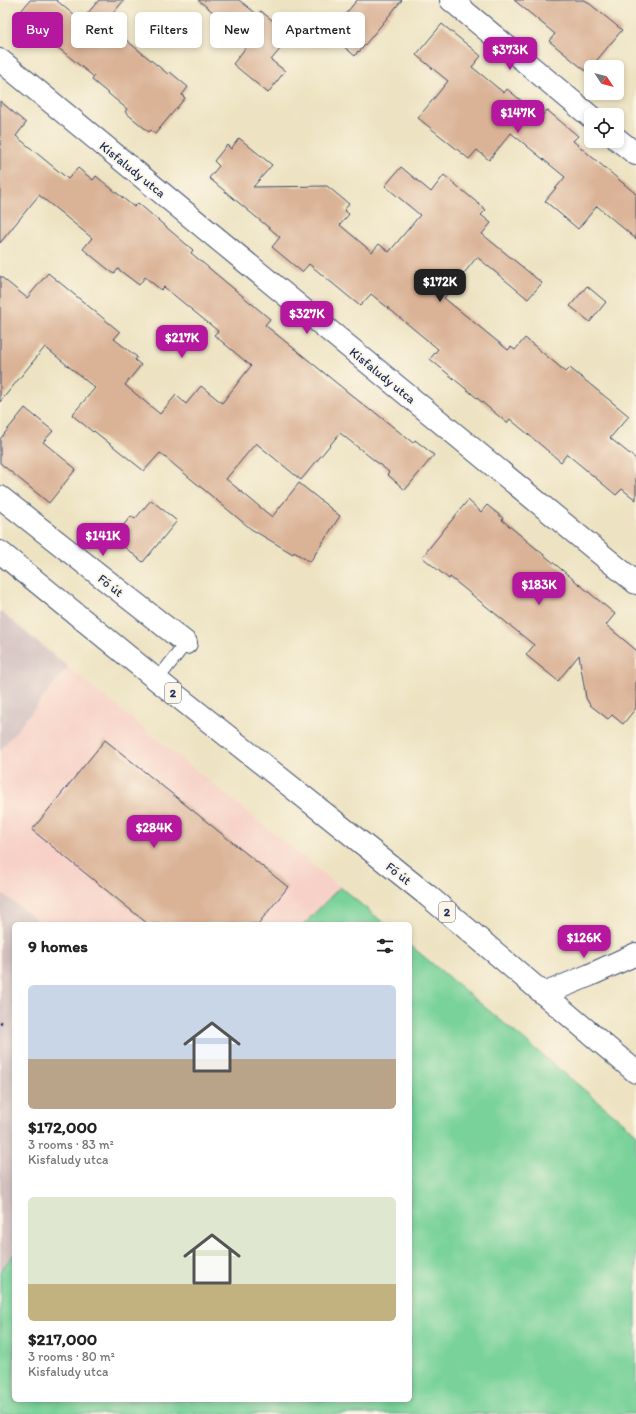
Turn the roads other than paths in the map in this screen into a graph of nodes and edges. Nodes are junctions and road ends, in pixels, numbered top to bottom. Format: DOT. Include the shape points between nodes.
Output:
graph roads {
  1 [pos="452,0"];
  2 [pos="0,60"];
  3 [pos="584,111"];
  4 [pos="624,144"];
  5 [pos="636,154"];
  6 [pos="0,497"];
  7 [pos="0,552"];
  8 [pos="636,583"];
  9 [pos="186,643"];
  10 [pos="157,680"];
  11 [pos="636,954"];
  12 [pos="544,994"];
  13 [pos="636,1072"];
  1 -- 3 [label="street"];
  2 -- 8 [label="street, Kisfaludy utca"];
  4 -- 5 [label="street"];
  6 -- 9 [label="street, Fő út"];
  7 -- 10 [label="street, Fő út / 2"];
  9 -- 10 [label="lane, Fő út"];
  10 -- 12 [label="street, Fő út / 2" via="427,895"];
  11 -- 12 [label="street"];
  12 -- 13 [label="street, Fő út / 2"];
}
